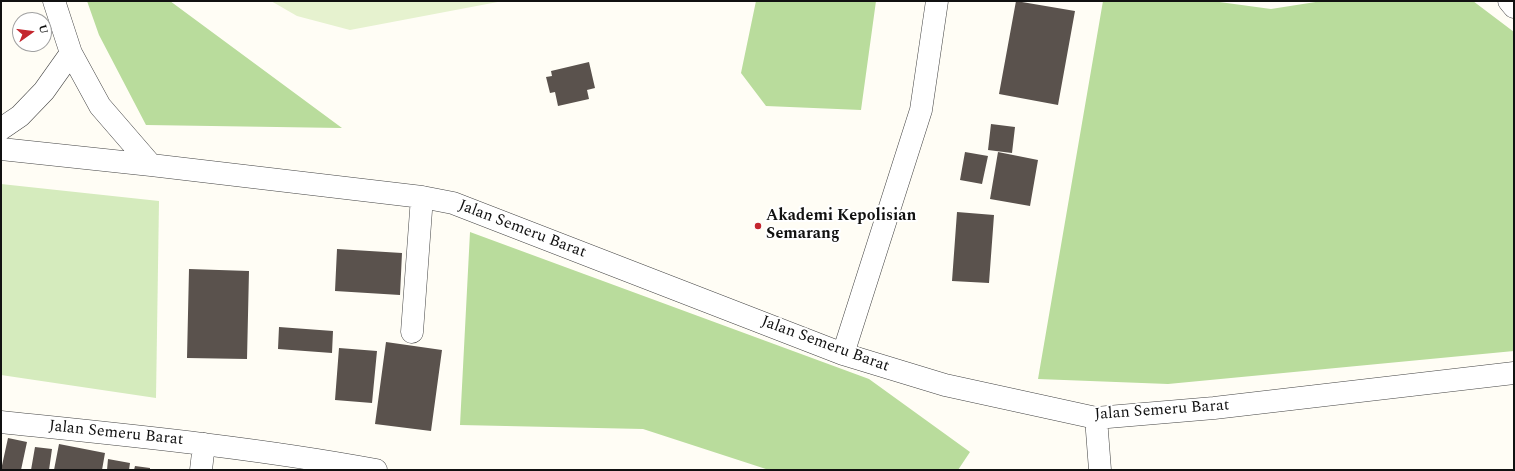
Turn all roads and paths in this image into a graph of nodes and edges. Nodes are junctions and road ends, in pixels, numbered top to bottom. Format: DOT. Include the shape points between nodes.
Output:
graph roads {
  1 [pos="54,1"];
  2 [pos="938,1"];
  3 [pos="1509,1"];
  4 [pos="1514,7"];
  5 [pos="71,52"];
  6 [pos="1,129"];
  7 [pos="1,149"];
  8 [pos="151,165"];
  9 [pos="422,198"];
  10 [pos="412,332"];
  11 [pos="843,354"];
  12 [pos="1514,373"];
  13 [pos="1096,418"];
  14 [pos="1,422"];
  15 [pos="204,444"];
  16 [pos="201,470"];
  17 [pos="376,470"];
  18 [pos="1100,470"];
  1 -- 5 [label="street"];
  2 -- 11 [label="street" via="921,110"];
  3 -- 4 [label="street"];
  5 -- 6 [label="street" via="44,91 20,116"];
  5 -- 8 [label="street" via="100,106"];
  7 -- 8 [label="street, Jalan Semeru Barat"];
  8 -- 9 [label="street, Jalan Semeru Barat"];
  9 -- 10 [label="street"];
  9 -- 11 [label="street, Jalan Semeru Barat" via="453,203"];
  11 -- 13 [label="street, Jalan Semeru Barat" via="945,385"];
  12 -- 13 [label="street, Jalan Semeru Barat" via="1214,408"];
  13 -- 18 [label="street"];
  14 -- 15 [label="street, Jalan Semeru Barat"];
  15 -- 16 [label="street, Jalan Semeru Barat"];
  15 -- 17 [label="street"];
}
